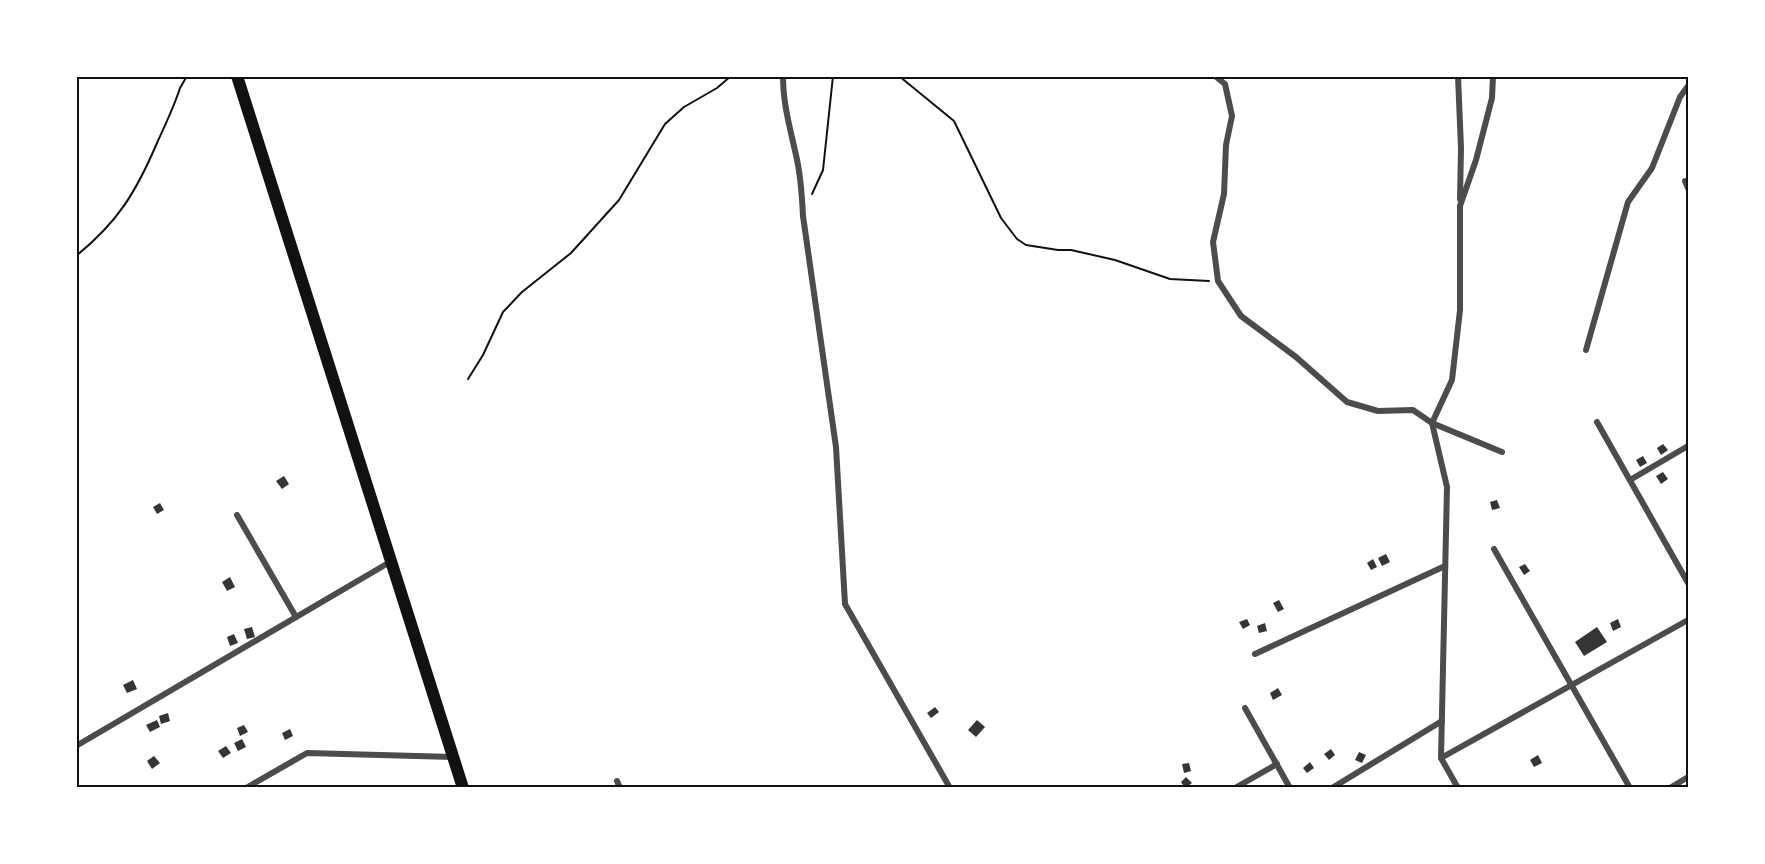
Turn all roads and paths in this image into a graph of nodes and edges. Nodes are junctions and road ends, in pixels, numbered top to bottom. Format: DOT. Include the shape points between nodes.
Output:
graph roads {
  1 [pos="187,76"];
  2 [pos="237,76"];
  3 [pos="731,76"];
  4 [pos="783,76"];
  5 [pos="833,76"];
  6 [pos="899,76"];
  7 [pos="1215,76"];
  8 [pos="1458,76"];
  9 [pos="1493,76"];
  10 [pos="1689,86"];
  11 [pos="1685,181"];
  12 [pos="1689,188"];
  13 [pos="1460,206"];
  14 [pos="803,216"];
  15 [pos="76,256"];
  16 [pos="1218,281"];
  17 [pos="1586,350"];
  18 [pos="468,379"];
  19 [pos="1597,422"];
  20 [pos="1432,423"];
  21 [pos="1689,447"];
  22 [pos="1502,452"];
  23 [pos="1630,480"];
  24 [pos="237,515"];
  25 [pos="1494,549"];
  26 [pos="390,562"];
  27 [pos="1445,566"];
  28 [pos="1689,583"];
  29 [pos="296,617"];
  30 [pos="1689,620"];
  31 [pos="1255,654"];
  32 [pos="1572,685"];
  33 [pos="1245,708"];
  34 [pos="1442,721"];
  35 [pos="76,746"];
  36 [pos="453,758"];
  37 [pos="1441,758"];
  38 [pos="1277,764"];
  39 [pos="1689,777"];
  40 [pos="246,788"];
  41 [pos="463,788"];
  42 [pos="951,788"];
  43 [pos="1235,788"];
  44 [pos="1290,788"];
  45 [pos="1332,788"];
  46 [pos="1458,788"];
  47 [pos="1630,788"];
  48 [pos="1670,788"];
  1 -- 15 [label="path" via="129,200 95,241"];
  2 -- 26 [label="main road"];
  3 -- 18 [label="path" via="665,124 619,200 571,253 503,312"];
  4 -- 14 [label="street" via="786,117 802,187"];
  5 -- 14 [label="path" via="823,170"];
  6 -- 16 [label="path" via="954,121 1001,218 1026,245 1115,260 1170,279"];
  7 -- 16 [label="street" via="1225,84 1232,116 1226,145 1224,194 1213,242"];
  8 -- 13 [label="street"];
  9 -- 13 [label="street" via="1492,98"];
  10 -- 17 [label="street" via="1680,97 1652,168 1628,202"];
  11 -- 12 [label="street"];
  13 -- 20 [label="street" via="1460,310 1452,380"];
  14 -- 42 [label="street" via="836,447 846,604"];
  16 -- 20 [label="street" via="1241,316 1347,402 1377,411 1413,410"];
  19 -- 23 [label="street"];
  20 -- 22 [label="street"];
  20 -- 27 [label="street" via="1447,488"];
  21 -- 23 [label="street"];
  23 -- 28 [label="street"];
  24 -- 29 [label="street"];
  25 -- 32 [label="street"];
  26 -- 29 [label="street"];
  26 -- 36 [label="main road"];
  27 -- 31 [label="street"];
  27 -- 34 [label="street"];
  29 -- 35 [label="street"];
  30 -- 32 [label="street"];
  32 -- 37 [label="street"];
  32 -- 47 [label="street"];
  33 -- 38 [label="street"];
  34 -- 37 [label="street"];
  34 -- 45 [label="street"];
  36 -- 40 [label="street" via="307,753"];
  36 -- 41 [label="main road"];
  37 -- 46 [label="street"];
  38 -- 43 [label="street"];
  38 -- 44 [label="street"];
  39 -- 48 [label="street"];
}
